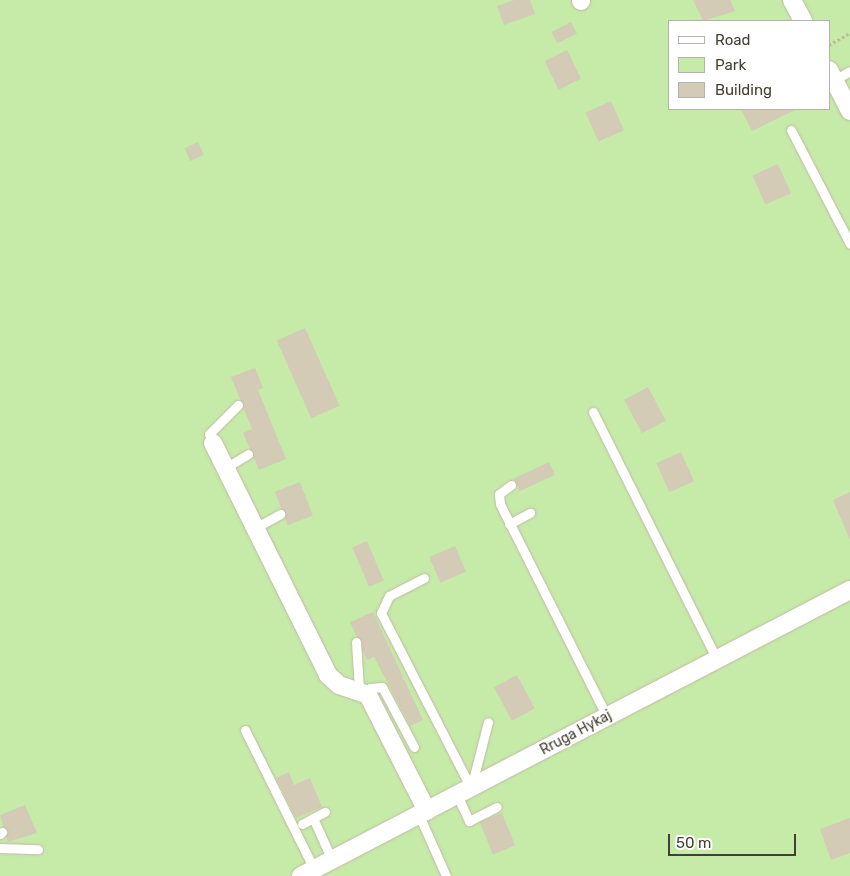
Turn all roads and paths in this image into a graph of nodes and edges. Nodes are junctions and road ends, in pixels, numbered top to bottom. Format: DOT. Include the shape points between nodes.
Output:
graph roads {
  1 [pos="792,0"];
  2 [pos="802,20"];
  3 [pos="850,33"];
  4 [pos="830,44"];
  5 [pos="850,70"];
  6 [pos="831,75"];
  7 [pos="850,111"];
  8 [pos="791,130"];
  9 [pos="850,244"];
  10 [pos="238,405"];
  11 [pos="593,412"];
  12 [pos="213,442"];
  13 [pos="248,454"];
  14 [pos="225,468"];
  15 [pos="511,486"];
  16 [pos="530,513"];
  17 [pos="280,514"];
  18 [pos="509,524"];
  19 [pos="255,528"];
  20 [pos="424,578"];
  21 [pos="850,590"];
  22 [pos="356,642"];
  23 [pos="716,660"];
  24 [pos="363,692"];
  25 [pos="607,716"];
  26 [pos="488,722"];
  27 [pos="245,730"];
  28 [pos="414,748"];
  29 [pos="464,791"];
  30 [pos="497,807"];
  31 [pos="325,812"];
  32 [pos="423,813"];
  33 [pos="313,818"];
  34 [pos="302,824"];
  35 [pos="0,848"];
  36 [pos="38,849"];
  37 [pos="332,860"];
  38 [pos="308,873"];
  39 [pos="446,876"];
  1 -- 2 [label="street"];
  3 -- 4 [label="path"];
  5 -- 6 [label="lane"];
  6 -- 7 [label="street"];
  8 -- 9 [label="lane"];
  10 -- 12 [label="lane" via="209,434"];
  11 -- 23 [label="lane"];
  12 -- 14 [label="street"];
  13 -- 14 [label="lane"];
  14 -- 19 [label="street"];
  15 -- 18 [label="lane" via="499,494"];
  16 -- 18 [label="lane"];
  17 -- 19 [label="lane"];
  18 -- 25 [label="lane"];
  19 -- 24 [label="street" via="328,675 339,685"];
  20 -- 29 [label="lane" via="389,596 381,613"];
  21 -- 23 [label="street, Rruga Hykaj"];
  22 -- 24 [label="lane"];
  23 -- 25 [label="street, Rruga Hykaj"];
  24 -- 28 [label="lane" via="382,687"];
  24 -- 32 [label="street"];
  25 -- 29 [label="street, Rruga Hykaj"];
  26 -- 29 [label="lane"];
  27 -- 38 [label="lane"];
  29 -- 30 [label="lane" via="469,822"];
  29 -- 32 [label="street, Rruga Hykaj"];
  31 -- 33 [label="lane"];
  32 -- 37 [label="street, Rruga Hykaj"];
  32 -- 39 [label="lane"];
  33 -- 34 [label="lane"];
  33 -- 37 [label="lane"];
  35 -- 36 [label="lane"];
  37 -- 38 [label="street, Rruga Hykaj"];
}
